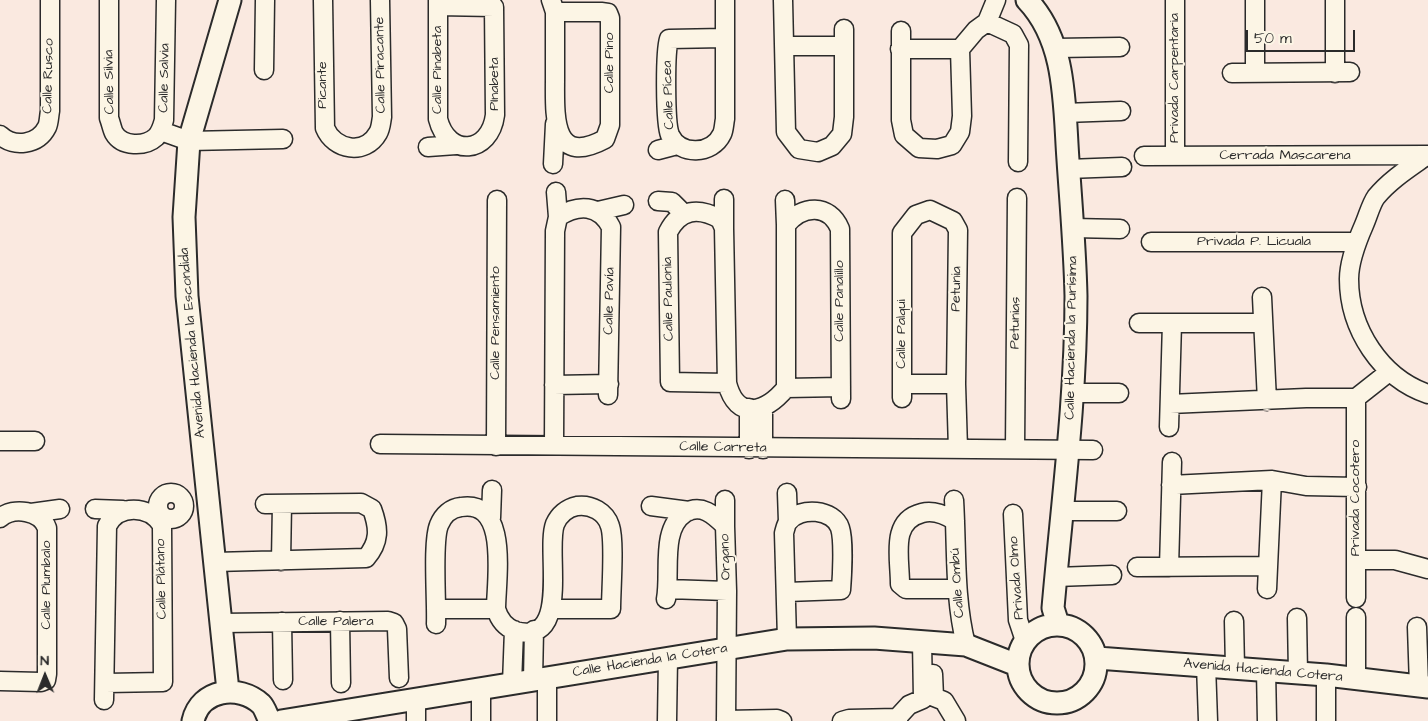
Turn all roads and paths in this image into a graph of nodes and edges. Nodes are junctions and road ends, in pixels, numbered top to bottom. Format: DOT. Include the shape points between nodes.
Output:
graph roads {
  1 [pos="50,0"];
  2 [pos="109,0"];
  3 [pos="166,0"];
  4 [pos="230,0"];
  5 [pos="265,0"];
  6 [pos="323,0"];
  7 [pos="380,0"];
  8 [pos="725,0"];
  9 [pos="783,0"];
  10 [pos="996,0"];
  11 [pos="1027,0"];
  12 [pos="1174,0"];
  13 [pos="1255,0"];
  14 [pos="1335,0"];
  15 [pos="438,3"];
  16 [pos="496,4"];
  17 [pos="553,6"];
  18 [pos="987,22"];
  19 [pos="901,31"];
  20 [pos="724,38"];
  21 [pos="784,46"];
  22 [pos="1120,47"];
  23 [pos="1056,48"];
  24 [pos="900,49"];
  25 [pos="960,49"];
  26 [pos="264,70"];
  27 [pos="1232,73"];
  28 [pos="1255,73"];
  29 [pos="1120,111"];
  30 [pos="1064,113"];
  31 [pos="555,124"];
  32 [pos="161,131"];
  33 [pos="786,132"];
  34 [pos="0,135"];
  35 [pos="283,139"];
  36 [pos="189,140"];
  37 [pos="677,144"];
  38 [pos="141,145"];
  39 [pos="462,146"];
  40 [pos="428,147"];
  41 [pos="358,148"];
  42 [pos="658,150"];
  43 [pos="786,153"];
  44 [pos="1144,156"];
  45 [pos="1175,156"];
  46 [pos="1427,156"];
  47 [pos="1018,162"];
  48 [pos="553,164"];
  49 [pos="1122,167"];
  50 [pos="1068,169"];
  51 [pos="556,192"];
  52 [pos="1017,198"];
  53 [pos="724,199"];
  54 [pos="497,200"];
  55 [pos="784,200"];
  56 [pos="658,202"];
  57 [pos="624,205"];
  58 [pos="930,210"];
  59 [pos="598,211"];
  60 [pos="683,213"];
  61 [pos="558,217"];
  62 [pos="786,225"];
  63 [pos="724,228"];
  64 [pos="1073,228"];
  65 [pos="1120,229"];
  66 [pos="1152,242"];
  67 [pos="1356,242"];
  68 [pos="1262,297"];
  69 [pos="1139,323"];
  70 [pos="1172,323"];
  71 [pos="1262,323"];
  72 [pos="1389,372"];
  73 [pos="727,383"];
  74 [pos="956,384"];
  75 [pos="554,385"];
  76 [pos="786,388"];
  77 [pos="1072,393"];
  78 [pos="1119,393"];
  79 [pos="1428,394"];
  80 [pos="1356,398"];
  81 [pos="1267,401"];
  82 [pos="1170,404"];
  83 [pos="756,408"];
  84 [pos="1169,427"];
  85 [pos="0,441"];
  86 [pos="35,441"];
  87 [pos="380,444"];
  88 [pos="554,445"];
  89 [pos="496,446"];
  90 [pos="756,449"];
  91 [pos="958,449"];
  92 [pos="1014,449"];
  93 [pos="1067,449"];
  94 [pos="1093,450"];
  95 [pos="1172,462"];
  96 [pos="1272,480"];
  97 [pos="1171,485"];
  98 [pos="1357,487"];
  99 [pos="492,490"];
  100 [pos="787,493"];
  101 [pos="559,498"];
  102 [pos="725,500"];
  103 [pos="954,500"];
  104 [pos="208,504"];
  105 [pos="651,506"];
  106 [pos="60,509"];
  107 [pos="95,509"];
  108 [pos="122,510"];
  109 [pos="153,510"];
  110 [pos="694,510"];
  111 [pos="24,512"];
  112 [pos="1062,512"];
  113 [pos="1117,512"];
  114 [pos="1013,514"];
  115 [pos="558,517"];
  116 [pos="0,518"];
  117 [pos="491,518"];
  118 [pos="955,521"];
  119 [pos="788,522"];
  120 [pos="725,526"];
  121 [pos="1356,560"];
  122 [pos="214,562"];
  123 [pos="281,562"];
  124 [pos="1138,566"];
  125 [pos="1268,566"];
  126 [pos="1170,567"];
  127 [pos="1428,569"];
  128 [pos="1112,575"];
  129 [pos="1056,577"];
  130 [pos="956,589"];
  131 [pos="1267,589"];
  132 [pos="727,591"];
  133 [pos="787,592"];
  134 [pos="1356,598"];
  135 [pos="496,609"];
  136 [pos="552,609"];
  137 [pos="1356,617"];
  138 [pos="1297,618"];
  139 [pos="340,621"];
  140 [pos="1234,621"];
  141 [pos="221,622"];
  142 [pos="282,622"];
  143 [pos="1058,624"];
  144 [pos="1417,627"];
  145 [pos="524,631"];
  146 [pos="787,639"];
  147 [pos="928,641"];
  148 [pos="1025,641"];
  149 [pos="966,645"];
  150 [pos="726,649"];
  151 [pos="668,658"];
  152 [pos="1097,658"];
  153 [pos="1017,665"];
  154 [pos="1206,665"];
  155 [pos="1235,668"];
  156 [pos="1266,670"];
  157 [pos="1298,673"];
  158 [pos="1326,675"];
  159 [pos="399,678"];
  160 [pos="1356,679"];
  161 [pos="283,680"];
  162 [pos="531,680"];
  163 [pos="0,681"];
  164 [pos="341,683"];
  165 [pos="1424,686"];
  166 [pos="481,689"];
  167 [pos="228,691"];
  168 [pos="416,699"];
  169 [pos="1066,712"];
  170 [pos="361,715"];
  171 [pos="897,719"];
  172 [pos="294,720"];
  173 [pos="726,720"];
  174 [pos="193,721"];
  175 [pos="270,721"];
  176 [pos="416,721"];
  177 [pos="481,721"];
  178 [pos="547,721"];
  179 [pos="668,721"];
  180 [pos="782,721"];
  181 [pos="842,721"];
  182 [pos="956,721"];
  183 [pos="1208,721"];
  184 [pos="1267,721"];
  185 [pos="1326,721"];
  1 -- 34 [label="street, Calle Rusco" via="50,111 47,126 38,138 26,143 8,141"];
  2 -- 38 [label="street, Calle Silvia" via="109,118 119,139"];
  3 -- 32 [label="street, Calle Salvia" via="164,120"];
  4 -- 36 [label="street, Avenida Hacienda la Escondida"];
  5 -- 26 [label="street"];
  6 -- 41 [label="street, Picante" via="325,128 334,142"];
  7 -- 41 [label="street, Calle Piracante" via="382,117 379,132 370,143"];
  8 -- 20 [label="street, Calle Pícea"];
  9 -- 21 [label="street"];
  10 -- 18 [label="street"];
  11 -- 23 [label="street, Calle Hacienda la Purísima" via="1041,15"];
  12 -- 45 [label="street, Privada Carpentaria"];
  13 -- 28 [label="street"];
  14 -- 28 [label="street" via="1342,72"];
  15 -- 16 [label="street, Calle Pinabeta"];
  15 -- 39 [label="street, Calle Pinabeta" via="438,118 442,132"];
  16 -- 39 [label="street, PInabeta" via="493,129 485,140"];
  17 -- 31 [label="street"];
  17 -- 31 [label="street, Calle Pino" via="608,13 610,18 610,125 605,139 581,148 571,146"];
  18 -- 25 [label="street"];
  18 -- 47 [label="street" via="1013,34 1019,45"];
  19 -- 24 [label="street"];
  20 -- 37 [label="street, Calle Pícea" via="723,134 714,145 702,151 685,149"];
  20 -- 37 [label="street, Calle Pícea" via="669,39 667,123"];
  21 -- 33 [label="street"];
  21 -- 33 [label="street" via="844,38 842,134 832,146 818,152 799,149"];
  22 -- 23 [label="street"];
  23 -- 30 [label="street, Calle Hacienda la Purísima"];
  24 -- 25 [label="street"];
  24 -- 25 [label="street" via="900,120 904,135 919,148 937,149 952,145 960,132"];
  27 -- 28 [label="street"];
  29 -- 30 [label="street"];
  30 -- 50 [label="street, Calle Hacienda la Purísima"];
  31 -- 48 [label="street"];
  32 -- 36 [label="street"];
  32 -- 38 [label="street, Calle Salvia" via="154,139"];
  33 -- 43 [label="street"];
  35 -- 36 [label="street"];
  36 -- 104 [label="street, Avenida Hacienda la Escondida" via="184,217 186,296"];
  37 -- 42 [label="street"];
  39 -- 40 [label="street"];
  44 -- 45 [label="street, Cerrada Mascarena"];
  45 -- 46 [label="street, Cerrada Mascarena"];
  46 -- 67 [label="street" via="1396,177 1376,198"];
  49 -- 50 [label="street"];
  50 -- 64 [label="street, Calle Hacienda la Purísima"];
  51 -- 61 [label="street"];
  52 -- 92 [label="street, Petunias"];
  53 -- 63 [label="street"];
  54 -- 89 [label="street, Calle Pensamiento"];
  55 -- 62 [label="street"];
  56 -- 60 [label="street" via="672,202"];
  57 -- 59 [label="street"];
  58 -- 74 [label="street, Petunia" via="953,221 958,230"];
  58 -- 74 [label="street, Calle Palqui" via="916,215 902,233 902,391"];
  59 -- 61 [label="street" via="584,207 568,210"];
  59 -- 75 [label="street, Calle Pavía" via="611,227 608,390"];
  60 -- 63 [label="street" via="698,211 711,214 720,219"];
  60 -- 73 [label="street, Calle Paulonia" via="668,232 670,382"];
  61 -- 75 [label="street" via="555,230"];
  62 -- 76 [label="street"];
  62 -- 76 [label="street, Calle Panalillo" via="798,214 814,210 836,219 840,229 841,393"];
  63 -- 73 [label="street"];
  64 -- 65 [label="street"];
  64 -- 77 [label="street, Calle Hacienda la Purísima" via="1076,296"];
  66 -- 67 [label="street, Privada P. Licuala"];
  67 -- 72 [label="street" via="1349,279 1354,315 1368,347"];
  68 -- 71 [label="street"];
  69 -- 70 [label="street"];
  70 -- 71 [label="street"];
  70 -- 82 [label="street"];
  71 -- 81 [label="street"];
  72 -- 79 [label="street"];
  72 -- 80 [label="street"];
  73 -- 83 [label="street" via="730,395 739,404"];
  74 -- 91 [label="street"];
  75 -- 88 [label="street"];
  76 -- 83 [label="street" via="774,402"];
  77 -- 78 [label="street"];
  77 -- 93 [label="street, Calle Hacienda la Purísima"];
  80 -- 81 [label="street"];
  80 -- 98 [label="street, Privada Cocotero"];
  81 -- 82 [label="street"];
  82 -- 84 [label="street"];
  83 -- 90 [label="street"];
  85 -- 86 [label="street"];
  87 -- 89 [label="street, Calle Carreta"];
  88 -- 89 [label="street, Calle Carreta"];
  88 -- 90 [label="street, Calle Carreta"];
  90 -- 91 [label="street, Calle Carreta"];
  91 -- 92 [label="street, Calle Carreta"];
  92 -- 93 [label="street, Calle Carreta"];
  93 -- 94 [label="street, Calle Carreta"];
  93 -- 112 [label="street, Calle Hacienda la Purísima"];
  95 -- 97 [label="street"];
  96 -- 97 [label="street"];
  96 -- 98 [label="street" via="1306,486"];
  96 -- 125 [label="street"];
  97 -- 126 [label="street"];
  98 -- 121 [label="street, Privada Cocotero"];
  99 -- 117 [label="street"];
  100 -- 119 [label="street"];
  101 -- 115 [label="street"];
  102 -- 120 [label="street"];
  103 -- 118 [label="street, Calle Ombú"];
  104 -- 109 [label="street" via="185,503 179,494 168,493"];
  104 -- 122 [label="street, Avenida Hacienda la Escondida"];
  105 -- 110 [label="street"];
  106 -- 111 [label="street"];
  107 -- 108 [label="street"];
  108 -- 109 [label="street"];
  108 -- 109 [label="street, Calle Plátano" via="108,526 105,692 163,682 162,524"];
  110 -- 120 [label="street, Organo" via="711,513"];
  110 -- 132 [label="street" via="677,518 670,532 667,594"];
  111 -- 116 [label="street"];
  111 -- 163 [label="street, Calle Plumbalo" via="44,521 47,528 46,680"];
  112 -- 113 [label="street"];
  112 -- 129 [label="street, Calle Hacienda la Purísima"];
  114 -- 148 [label="street, Privada Olmo" via="1018,620"];
  115 -- 136 [label="street" via="553,534"];
  115 -- 136 [label="street" via="583,505 592,507 606,518 612,536 611,609"];
  117 -- 135 [label="street" via="496,536"];
  117 -- 135 [label="street" via="476,507 467,506 449,511 443,517 437,535 436,616"];
  118 -- 130 [label="street, Calle Ombú"];
  118 -- 130 [label="street" via="947,515 928,511 905,521 900,532 900,584 906,589"];
  119 -- 133 [label="street" via="784,533"];
  119 -- 133 [label="street" via="809,511 836,520 840,529 840,590"];
  120 -- 132 [label="street, Organo"];
  121 -- 127 [label="street" via="1395,560"];
  121 -- 134 [label="street, Privada Cocotero"];
  122 -- 123 [label="street"];
  122 -- 141 [label="street, Avenida Hacienda la Escondida"];
  123 -- 123 [label="street" via="274,504 361,503 372,508 379,526 375,548 366,558"];
  124 -- 126 [label="street"];
  125 -- 126 [label="street"];
  125 -- 131 [label="street"];
  128 -- 129 [label="street"];
  129 -- 143 [label="street, Calle Hacienda la Purísima" via="1054,608"];
  130 -- 149 [label="street, Calle Ombú"];
  132 -- 150 [label="street, Organo"];
  133 -- 146 [label="street"];
  135 -- 145 [label="street" via="506,626"];
  136 -- 145 [label="street" via="542,625"];
  137 -- 160 [label="street"];
  138 -- 157 [label="street"];
  139 -- 142 [label="street, Calle Palera"];
  139 -- 159 [label="street, Calle Palera" via="394,623"];
  139 -- 164 [label="street"];
  140 -- 155 [label="street"];
  141 -- 142 [label="street, Calle Palera"];
  141 -- 167 [label="street, Avenida Hacienda la Escondida"];
  142 -- 161 [label="street"];
  143 -- 148 [label="street" via="1034,632"];
  143 -- 152 [label="street" via="1084,634"];
  144 -- 165 [label="street"];
  145 -- 162 [label="street"];
  146 -- 147 [label="street, Calle Hacienda la Cotera"];
  146 -- 150 [label="street, Calle Hacienda la Cotera"];
  147 -- 149 [label="street, Calle Hacienda la Cotera"];
  147 -- 171 [label="street" via="922,699 909,705"];
  147 -- 182 [label="street" via="934,697 944,701"];
  148 -- 153 [label="street"];
  149 -- 153 [label="street, Calle Hacienda la Cotera"];
  150 -- 151 [label="street, Calle Hacienda la Cotera"];
  150 -- 173 [label="street, Organo"];
  151 -- 162 [label="street, Calle Hacienda la Cotera"];
  151 -- 179 [label="street"];
  152 -- 154 [label="street, Avenida Hacienda Cotera"];
  152 -- 169 [label="street" via="1092,683"];
  153 -- 169 [label="street" via="1019,676 1031,694"];
  154 -- 155 [label="street, Avenida Hacienda Cotera"];
  154 -- 183 [label="street"];
  155 -- 156 [label="street, Avenida Hacienda Cotera"];
  156 -- 157 [label="street, Avenida Hacienda Cotera"];
  156 -- 184 [label="street"];
  157 -- 158 [label="street, Avenida Hacienda Cotera"];
  158 -- 160 [label="street, Avenida Hacienda Cotera"];
  158 -- 185 [label="street"];
  160 -- 165 [label="street, Avenida Hacienda Cotera"];
  162 -- 166 [label="street, Calle Hacienda la Cotera"];
  162 -- 178 [label="street"];
  166 -- 168 [label="street, Calle Hacienda la Cotera"];
  166 -- 177 [label="street"];
  167 -- 174 [label="street" via="209,697 195,712"];
  167 -- 175 [label="street" via="247,694 263,705"];
  168 -- 170 [label="street, Calle Hacienda la Cotera"];
  168 -- 176 [label="street"];
  170 -- 172 [label="street, Calle Hacienda la Cotera"];
  171 -- 181 [label="street"];
  173 -- 180 [label="street"];
}
